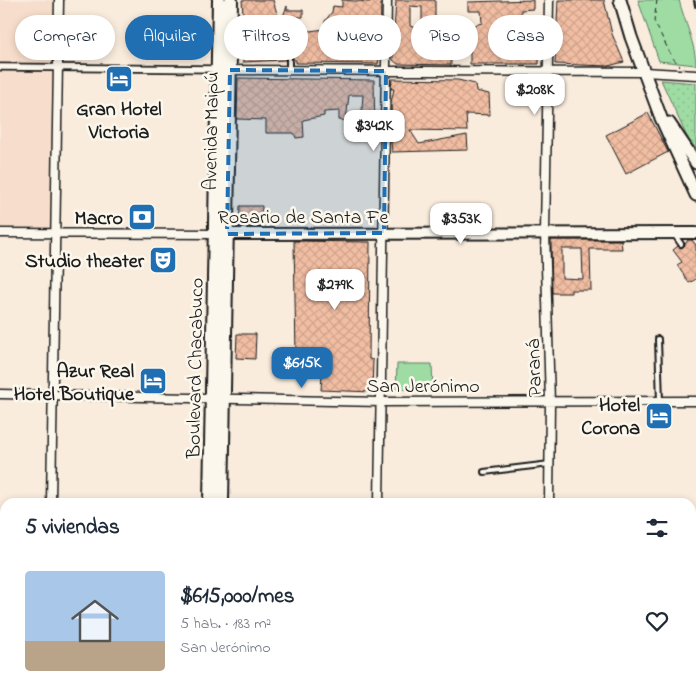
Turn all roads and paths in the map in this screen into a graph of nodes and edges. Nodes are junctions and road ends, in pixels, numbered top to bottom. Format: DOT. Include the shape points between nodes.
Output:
graph roads {
  1 [pos="59,0"];
  2 [pos="219,0"];
  3 [pos="231,0"];
  4 [pos="387,0"];
  5 [pos="549,0"];
  6 [pos="620,0"];
  7 [pos="656,0"];
  8 [pos="289,60"];
  9 [pos="0,67"];
  10 [pos="58,68"];
  11 [pos="225,70"];
  12 [pos="289,70"];
  13 [pos="386,71"];
  14 [pos="547,72"];
  15 [pos="644,72"];
  16 [pos="681,74"];
  17 [pos="696,75"];
  18 [pos="657,104"];
  19 [pos="696,163"];
  20 [pos="696,195"];
  21 [pos="545,232"];
  22 [pos="673,232"];
  23 [pos="0,233"];
  24 [pos="56,233"];
  25 [pos="384,233"];
  26 [pos="696,233"];
  27 [pos="221,234"];
  28 [pos="682,244"];
  29 [pos="658,339"];
  30 [pos="0,394"];
  31 [pos="53,395"];
  32 [pos="218,399"];
  33 [pos="696,401"];
  34 [pos="381,402"];
  35 [pos="550,402"];
  36 [pos="660,402"];
  37 [pos="550,464"];
  38 [pos="484,472"];
  39 [pos="51,498"];
  40 [pos="210,498"];
  41 [pos="222,498"];
  42 [pos="379,498"];
  43 [pos="549,498"];
  1 -- 10 [label="street"];
  2 -- 11 [label="main road, Avenida Maipú"];
  3 -- 11 [label="main road, Avenida Maipú"];
  4 -- 13 [label="street"];
  5 -- 14 [label="street, Paraná"];
  6 -- 15 [label="main road"];
  7 -- 16 [label="path" via="654,22 672,57 679,63"];
  8 -- 12 [label="lane"];
  9 -- 10 [label="street"];
  10 -- 11 [label="street"];
  10 -- 24 [label="street"];
  11 -- 12 [label="street"];
  11 -- 27 [label="main road, Avenida Maipú"];
  12 -- 13 [label="street"];
  13 -- 14 [label="street"];
  13 -- 25 [label="street"];
  14 -- 15 [label="street"];
  14 -- 21 [label="street, Paraná"];
  15 -- 16 [label="street"];
  15 -- 18 [label="main road"];
  16 -- 17 [label="street"];
  18 -- 19 [label="main road"];
  18 -- 20 [label="main road"];
  21 -- 22 [label="street, Rosario de Santa Fe"];
  21 -- 25 [label="street, Rosario de Santa Fe"];
  21 -- 35 [label="street, Paraná"];
  22 -- 26 [label="street, Rosario de Santa Fe"];
  22 -- 28 [label="lane"];
  23 -- 24 [label="street, Rosario de Santa Fe"];
  24 -- 27 [label="street, Rosario de Santa Fe"];
  24 -- 31 [label="street"];
  25 -- 27 [label="street, Rosario de Santa Fe"];
  25 -- 34 [label="street"];
  27 -- 32 [label="main road, Boulevard Chacabuco"];
  29 -- 36 [label="lane"];
  30 -- 31 [label="street, San Jerónimo"];
  31 -- 32 [label="street, San Jerónimo"];
  31 -- 39 [label="street"];
  32 -- 34 [label="street, San Jerónimo"];
  32 -- 40 [label="main road, Boulevard Chacabuco"];
  32 -- 41 [label="main road, Boulevard Chacabuco"];
  33 -- 36 [label="street, San Jerónimo"];
  34 -- 35 [label="street, San Jerónimo"];
  34 -- 42 [label="street"];
  35 -- 36 [label="street, San Jerónimo"];
  35 -- 37 [label="street, Paraná"];
  37 -- 38 [label="lane"];
  37 -- 43 [label="street, Paraná"];
}
